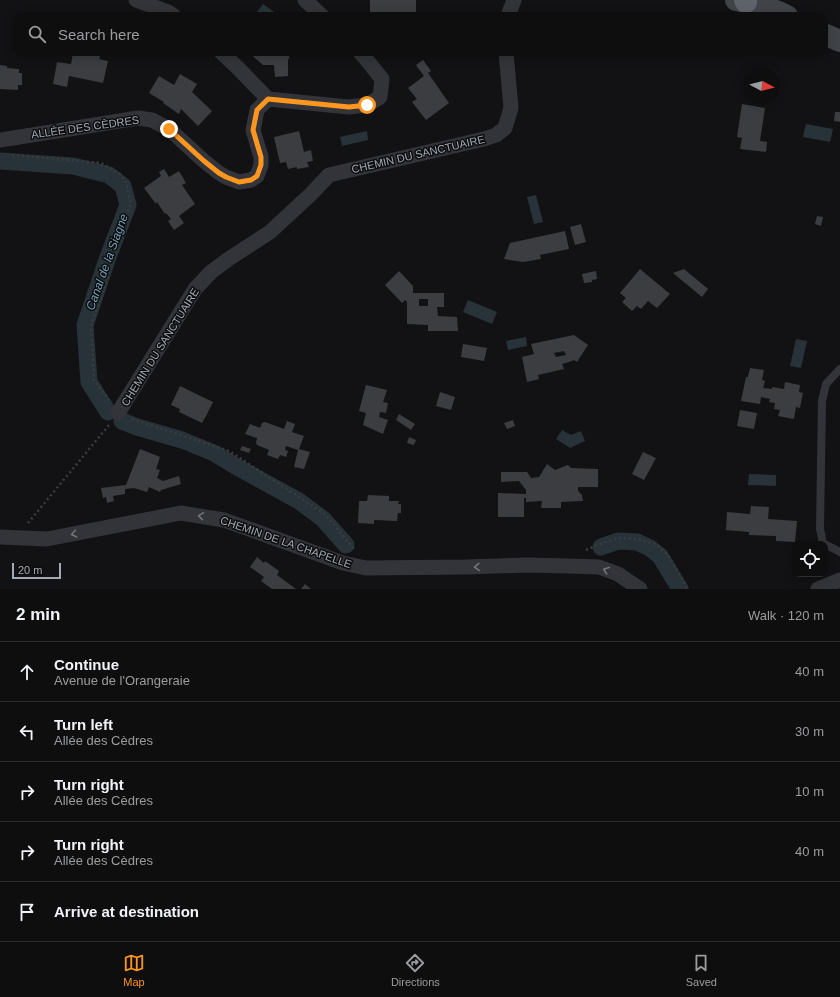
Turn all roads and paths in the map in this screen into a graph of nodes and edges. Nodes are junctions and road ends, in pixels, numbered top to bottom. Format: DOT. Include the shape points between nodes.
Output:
graph roads {
  1 [pos="136,0"];
  2 [pos="305,0"];
  3 [pos="514,0"];
  4 [pos="742,1"];
  5 [pos="168,12"];
  6 [pos="318,12"];
  7 [pos="510,12"];
  8 [pos="778,12"];
  9 [pos="828,36"];
  10 [pos="840,41"];
  11 [pos="225,56"];
  12 [pos="364,56"];
  13 [pos="506,56"];
  14 [pos="268,99"];
  15 [pos="0,140"];
  16 [pos="840,369"];
  17 [pos="118,413"];
  18 [pos="0,537"];
  19 [pos="15,538"];
  20 [pos="840,552"];
  21 [pos="568,566"];
  22 [pos="840,580"];
  23 [pos="640,589"];
  24 [pos="688,589"];
  25 [pos="818,589"];
  1 -- 5 [label="street"];
  2 -- 6 [label="street"];
  3 -- 7 [label="street"];
  4 -- 8 [label="main road"];
  9 -- 10 [label="main road"];
  11 -- 14 [label="street"];
  12 -- 14 [label="street" via="382,79 380,97 367,105 349,107"];
  13 -- 17 [label="street, CHEMIN DU SANCTUAIRE" via="510,108 505,128 496,135 484,139 329,175 270,232 211,272 195,289"];
  14 -- 15 [label="street, ALLÉE DES CÈDRES" via="257,110 253,130 261,165 257,176 239,182 219,173 169,129 152,120 138,118"];
  16 -- 20 [label="lane" via="826,384 822,401 820,529 823,543"];
  17 -- 19 [label="path, CHEMIN DU SANCTUAIRE"];
  18 -- 19 [label="street, CHEMIN DE LA CHAPELLE"];
  21 -- 19 [label="street, CHEMIN DE LA CHAPELLE, one-way" via="366,568 343,563 224,520 181,513 47,540"];
  23 -- 21 [label="street, CHEMIN DE LA CHAPELLE, one-way" via="618,574 599,567"];
  21 -- 24 [label="path" via="579,554 600,544 619,538 637,539 655,544 668,555"];
  22 -- 25 [label="street"];
}
